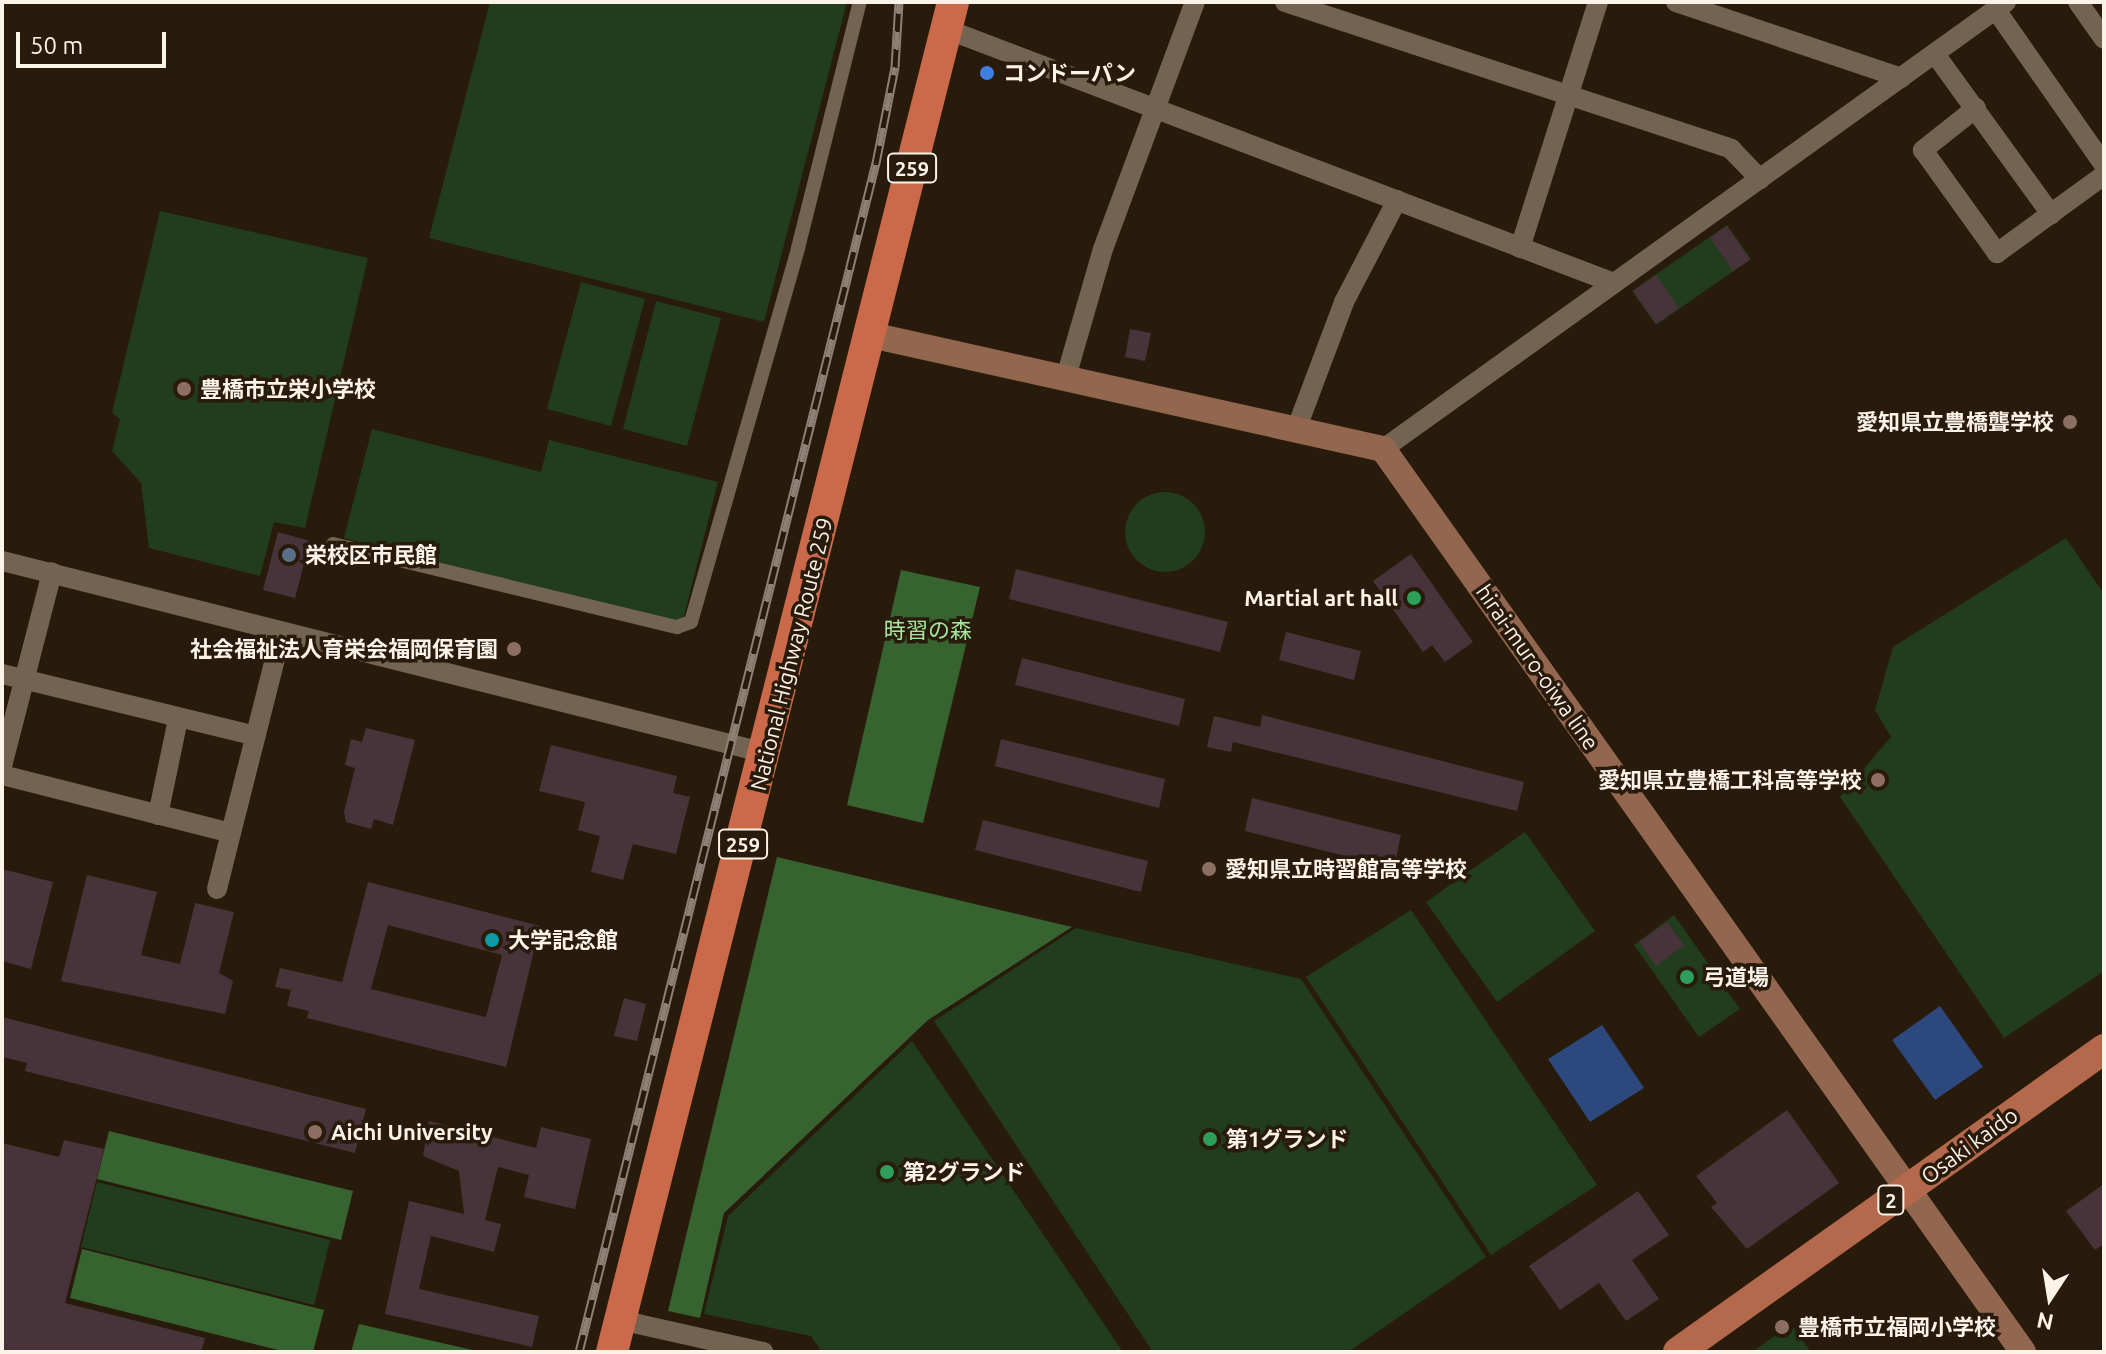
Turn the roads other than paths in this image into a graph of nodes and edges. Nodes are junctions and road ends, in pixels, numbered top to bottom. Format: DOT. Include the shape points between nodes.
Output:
graph roads {
  1 [pos="860,2"];
  2 [pos="1195,2"];
  3 [pos="1285,2"];
  4 [pos="1598,2"];
  5 [pos="1676,2"];
  6 [pos="2078,2"];
  7 [pos="2001,6"];
  8 [pos="950,15"];
  9 [pos="2104,39"];
  10 [pos="1935,54"];
  11 [pos="1902,78"];
  12 [pos="1568,96"];
  13 [pos="1155,106"];
  14 [pos="1976,108"];
  15 [pos="2104,165"];
  16 [pos="2104,175"];
  17 [pos="1760,179"];
  18 [pos="1397,200"];
  19 [pos="2051,214"];
  20 [pos="1520,248"];
  21 [pos="1614,283"];
  22 [pos="871,335"];
  23 [pos="1066,377"];
  24 [pos="1296,430"];
  25 [pos="1383,449"];
  26 [pos="333,544"];
  27 [pos="2,561"];
  28 [pos="52,572"];
  29 [pos="281,636"];
  30 [pos="12,676"];
  31 [pos="178,719"];
  32 [pos="256,736"];
  33 [pos="765,753"];
  34 [pos="2,766"];
  35 [pos="2,775"];
  36 [pos="158,815"];
  37 [pos="231,833"];
  38 [pos="217,889"];
  39 [pos="2104,1049"];
  40 [pos="1908,1188"];
  41 [pos="620,1320"];
  42 [pos="612,1352"];
  43 [pos="763,1352"];
  44 [pos="1678,1352"];
  45 [pos="2023,1352"];
  1 -- 26 [label="street" via="691,622 677,627"];
  2 -- 13 [label="street"];
  3 -- 12 [label="street"];
  4 -- 12 [label="street"];
  5 -- 11 [label="street"];
  6 -- 9 [label="street"];
  7 -- 10 [label="street"];
  7 -- 15 [label="street"];
  8 -- 13 [label="street"];
  8 -- 22 [label="highway, National Highway Route 259 / 259"];
  10 -- 11 [label="street"];
  10 -- 14 [label="street"];
  11 -- 17 [label="street"];
  12 -- 17 [label="street" via="1731,149"];
  12 -- 20 [label="street"];
  13 -- 18 [label="street"];
  13 -- 23 [label="street"];
  14 -- 19 [label="street"];
  14 -- 19 [label="street" via="1923,150 1932,163 1997,253"];
  16 -- 19 [label="street"];
  17 -- 21 [label="street"];
  18 -- 20 [label="street"];
  18 -- 24 [label="street" via="1344,302"];
  20 -- 21 [label="street"];
  21 -- 25 [label="street"];
  22 -- 23 [label="main road"];
  22 -- 33 [label="highway, National Highway Route 259 / 259"];
  23 -- 24 [label="main road"];
  24 -- 25 [label="main road"];
  25 -- 40 [label="main road, hirai-muro-oiwa line"];
  27 -- 28 [label="street"];
  28 -- 29 [label="street"];
  28 -- 30 [label="street"];
  29 -- 32 [label="street"];
  29 -- 33 [label="street"];
  30 -- 31 [label="street"];
  30 -- 34 [label="street"];
  31 -- 32 [label="street"];
  31 -- 36 [label="street"];
  32 -- 37 [label="street"];
  33 -- 41 [label="highway, National Highway Route 259 / 259"];
  35 -- 36 [label="street"];
  36 -- 37 [label="street"];
  37 -- 38 [label="street"];
  39 -- 40 [label="main road, Osaki kaido / 2"];
  40 -- 44 [label="main road, Osaki kaido / 2"];
  40 -- 45 [label="main road, hirai-muro-oiwa line"];
  41 -- 42 [label="highway, National Highway Route 259 / 259"];
  41 -- 43 [label="street"];
}
